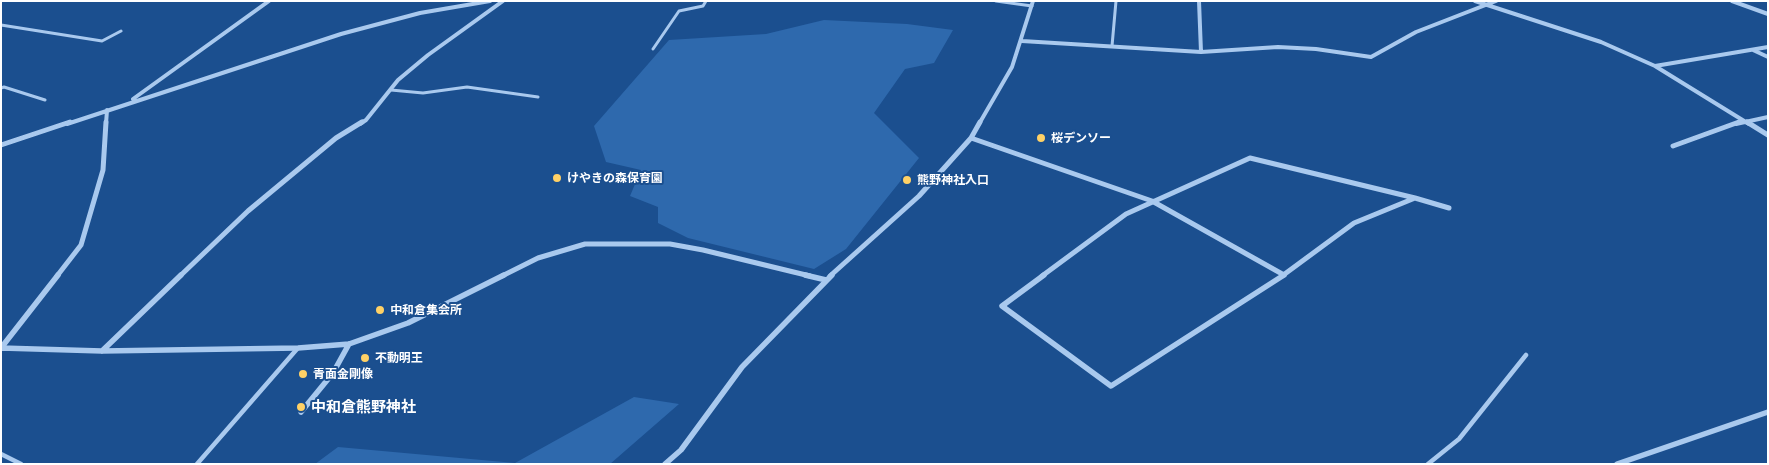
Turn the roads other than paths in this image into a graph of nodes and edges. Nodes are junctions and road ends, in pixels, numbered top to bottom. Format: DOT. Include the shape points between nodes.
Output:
graph roads {
  1 [pos="269,1"];
  2 [pos="490,1"];
  3 [pos="502,1"];
  4 [pos="706,1"];
  5 [pos="996,1"];
  6 [pos="1116,1"];
  7 [pos="1199,1"];
  8 [pos="1475,1"];
  9 [pos="1496,1"];
  10 [pos="1732,1"];
  11 [pos="1032,3"];
  12 [pos="1488,4"];
  13 [pos="1768,14"];
  14 [pos="1,25"];
  15 [pos="121,31"];
  16 [pos="1022,41"];
  17 [pos="1112,46"];
  18 [pos="1768,47"];
  19 [pos="653,48"];
  20 [pos="1753,50"];
  21 [pos="1201,52"];
  22 [pos="1768,57"];
  23 [pos="1655,66"];
  24 [pos="1,88"];
  25 [pos="391,90"];
  26 [pos="538,97"];
  27 [pos="45,100"];
  28 [pos="129,103"];
  29 [pos="107,110"];
  30 [pos="1768,117"];
  31 [pos="1742,121"];
  32 [pos="1768,135"];
  33 [pos="971,138"];
  34 [pos="1,145"];
  35 [pos="1672,146"];
  36 [pos="1415,198"];
  37 [pos="1152,201"];
  38 [pos="1448,208"];
  39 [pos="1284,275"];
  40 [pos="826,280"];
  41 [pos="349,344"];
  42 [pos="1,348"];
  43 [pos="298,348"];
  44 [pos="102,351"];
  45 [pos="1526,354"];
  46 [pos="302,412"];
  47 [pos="1768,412"];
  48 [pos="1,454"];
  49 [pos="21,464"];
  50 [pos="197,464"];
  51 [pos="665,464"];
  52 [pos="1428,464"];
  53 [pos="1617,464"];
  1 -- 28 [label="street"];
  2 -- 28 [label="street" via="341,34"];
  3 -- 25 [label="street" via="428,55"];
  4 -- 19 [label="lane" via="703,6 679,11"];
  5 -- 11 [label="lane"];
  6 -- 17 [label="lane"];
  7 -- 21 [label="street"];
  8 -- 12 [label="street"];
  9 -- 12 [label="street"];
  10 -- 13 [label="street"];
  11 -- 16 [label="street"];
  12 -- 21 [label="street" via="1416,32 1371,57 1278,47"];
  12 -- 23 [label="street" via="1601,42"];
  14 -- 15 [label="lane" via="102,41"];
  16 -- 17 [label="street"];
  16 -- 33 [label="street" via="1012,67"];
  17 -- 21 [label="street"];
  18 -- 20 [label="street"];
  20 -- 22 [label="street"];
  20 -- 23 [label="street"];
  23 -- 31 [label="street"];
  24 -- 27 [label="lane"];
  25 -- 26 [label="lane" via="423,93 467,87"];
  25 -- 44 [label="street" via="366,120 336,138 248,211"];
  28 -- 29 [label="street"];
  29 -- 34 [label="street"];
  29 -- 42 [label="street" via="104,170 81,245"];
  30 -- 31 [label="street"];
  31 -- 32 [label="street"];
  31 -- 35 [label="street"];
  33 -- 37 [label="street"];
  33 -- 40 [label="street" via="919,196"];
  36 -- 37 [label="street" via="1250,158"];
  36 -- 38 [label="street"];
  36 -- 39 [label="street" via="1354,223"];
  37 -- 39 [label="street"];
  37 -- 39 [label="street" via="1126,214 1002,306 1111,386"];
  40 -- 41 [label="street" via="670,244 585,244 538,258 408,323"];
  40 -- 51 [label="street" via="742,367 681,450"];
  41 -- 43 [label="street"];
  41 -- 46 [label="street" via="332,373"];
  42 -- 44 [label="street"];
  43 -- 44 [label="street"];
  43 -- 50 [label="lane"];
  45 -- 52 [label="lane" via="1459,439"];
  47 -- 53 [label="street"];
  48 -- 49 [label="lane"];
}
